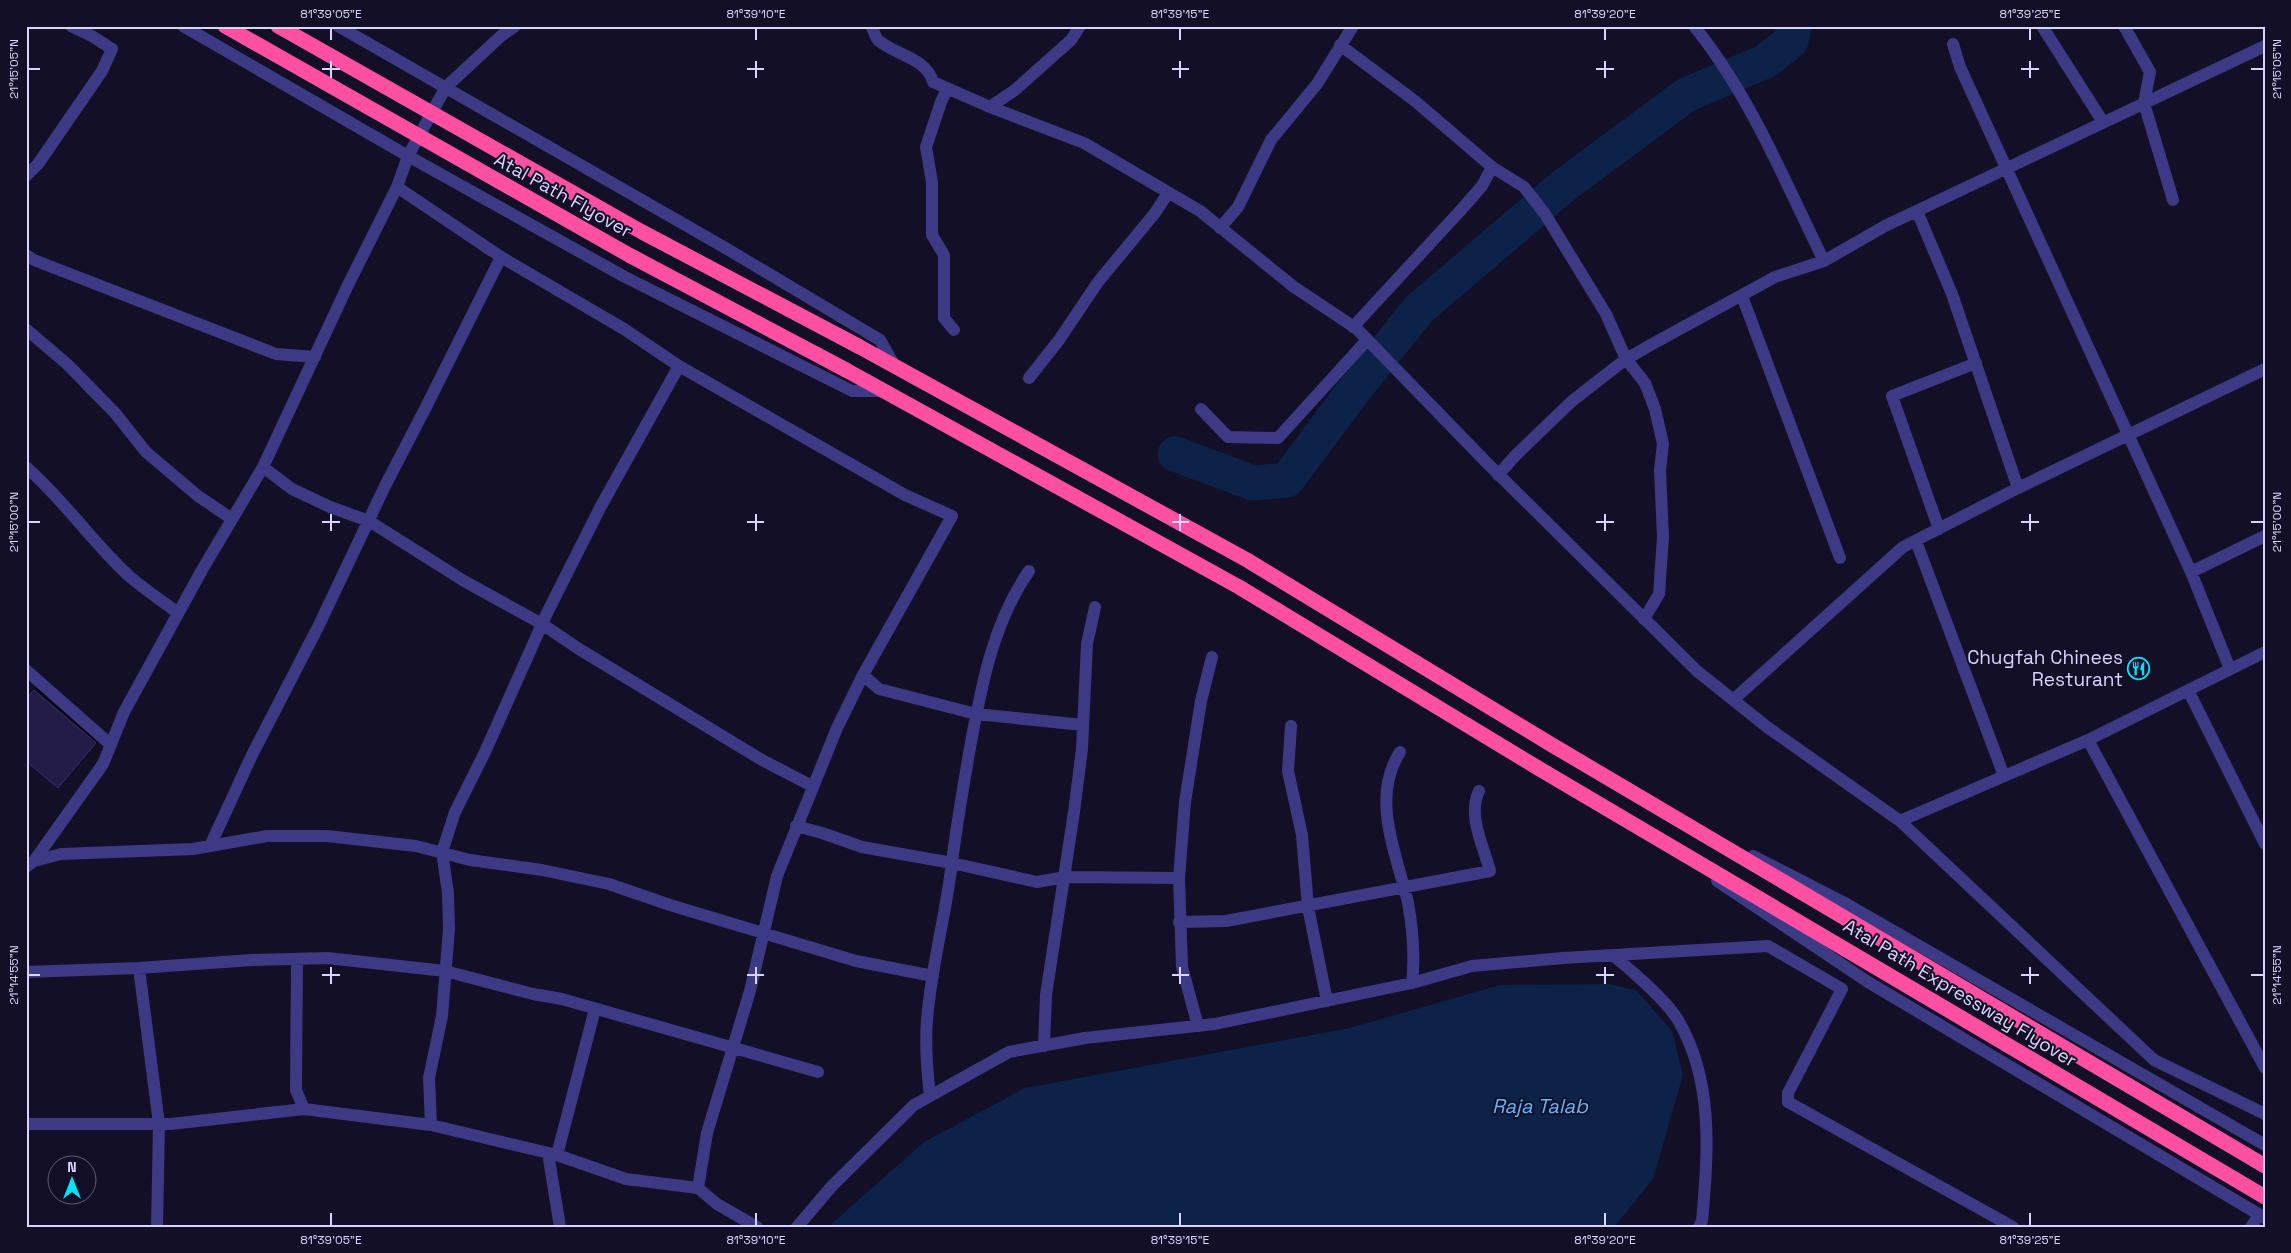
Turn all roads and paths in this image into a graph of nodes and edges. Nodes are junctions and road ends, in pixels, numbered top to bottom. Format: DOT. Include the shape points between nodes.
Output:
graph roads {
  1 [pos="71,26"];
  2 [pos="183,26"];
  3 [pos="225,26"];
  4 [pos="278,26"];
  5 [pos="338,26"];
  6 [pos="515,26"];
  7 [pos="871,26"];
  8 [pos="1080,26"];
  9 [pos="1353,26"];
  10 [pos="1694,26"];
  11 [pos="2042,26"];
  12 [pos="2124,26"];
  13 [pos="1953,44"];
  14 [pos="1340,46"];
  15 [pos="2265,46"];
  16 [pos="446,87"];
  17 [pos="947,89"];
  18 [pos="2144,103"];
  19 [pos="990,107"];
  20 [pos="2103,122"];
  21 [pos="408,156"];
  22 [pos="1492,168"];
  23 [pos="2007,168"];
  24 [pos="26,176"];
  25 [pos="397,187"];
  26 [pos="1168,193"];
  27 [pos="2173,200"];
  28 [pos="1917,210"];
  29 [pos="1220,228"];
  30 [pos="26,255"];
  31 [pos="501,256"];
  32 [pos="1824,261"];
  33 [pos="1742,296"];
  34 [pos="1353,327"];
  35 [pos="26,329"];
  36 [pos="954,330"];
  37 [pos="1367,340"];
  38 [pos="315,357"];
  39 [pos="1626,359"];
  40 [pos="1976,362"];
  41 [pos="679,366"];
  42 [pos="896,368"];
  43 [pos="2265,369"];
  44 [pos="1029,378"];
  45 [pos="885,391"];
  46 [pos="1201,408"];
  47 [pos="2129,436"];
  48 [pos="26,467"];
  49 [pos="263,467"];
  50 [pos="1498,475"];
  51 [pos="2018,488"];
  52 [pos="232,519"];
  53 [pos="369,521"];
  54 [pos="1939,528"];
  55 [pos="2265,536"];
  56 [pos="1916,541"];
  57 [pos="1840,558"];
  58 [pos="1247,560"];
  59 [pos="1029,571"];
  60 [pos="2191,572"];
  61 [pos="1239,587"];
  62 [pos="1095,606"];
  63 [pos="178,613"];
  64 [pos="1644,619"];
  65 [pos="542,624"];
  66 [pos="2265,652"];
  67 [pos="1212,657"];
  68 [pos="26,670"];
  69 [pos="2230,670"];
  70 [pos="864,675"];
  71 [pos="2188,690"];
  72 [pos="1733,700"];
  73 [pos="976,714"];
  74 [pos="1083,725"];
  75 [pos="1291,726"];
  76 [pos="2088,740"];
  77 [pos="111,745"];
  78 [pos="1400,752"];
  79 [pos="2004,776"];
  80 [pos="812,786"];
  81 [pos="1479,792"];
  82 [pos="1650,804"];
  83 [pos="1900,822"];
  84 [pos="1634,825"];
  85 [pos="796,826"];
  86 [pos="2265,844"];
  87 [pos="210,846"];
  88 [pos="442,852"];
  89 [pos="952,863"];
  90 [pos="30,864"];
  91 [pos="1065,877"];
  92 [pos="1179,878"];
  93 [pos="1404,888"];
  94 [pos="1308,907"];
  95 [pos="1179,922"];
  96 [pos="764,933"];
  97 [pos="1614,956"];
  98 [pos="297,958"];
  99 [pos="139,968"];
  100 [pos="445,971"];
  101 [pos="26,972"];
  102 [pos="934,976"];
  103 [pos="1412,983"];
  104 [pos="1327,1001"];
  105 [pos="595,1009"];
  106 [pos="1198,1026"];
  107 [pos="1044,1046"];
  108 [pos="733,1048"];
  109 [pos="2265,1068"];
  110 [pos="818,1072"];
  111 [pos="930,1096"];
  112 [pos="304,1109"];
  113 [pos="2265,1114"];
  114 [pos="26,1124"];
  115 [pos="159,1124"];
  116 [pos="431,1124"];
  117 [pos="2265,1145"];
  118 [pos="553,1154"];
  119 [pos="2265,1166"];
  120 [pos="698,1188"];
  121 [pos="2265,1197"];
  122 [pos="2262,1216"];
  123 [pos="158,1227"];
  124 [pos="560,1227"];
  125 [pos="757,1227"];
  126 [pos="797,1227"];
  127 [pos="1699,1227"];
  128 [pos="2013,1227"];
  129 [pos="2251,1227"];
  1 -- 24 [label="street" via="112,49 102,71 38,164"];
  2 -- 21 [label="street"];
  3 -- 45 [label="highway, Atal Path Flyover, bridge" via="629,255"];
  4 -- 42 [label="highway, Atal Path Flyover, bridge" via="642,232"];
  5 -- 16 [label="street"];
  6 -- 16 [label="street"];
  7 -- 17 [label="street" via="877,39 923,66 931,72 934,82"];
  8 -- 19 [label="street" via="1071,40 1015,90"];
  9 -- 14 [label="street"];
  10 -- 32 [label="street" via="1719,57"];
  11 -- 20 [label="street"];
  12 -- 18 [label="street" via="2150,72"];
  13 -- 23 [label="street" via="1960,67"];
  14 -- 22 [label="street" via="1415,101"];
  14 -- 29 [label="street" via="1317,84 1271,140 1238,207"];
  15 -- 18 [label="street"];
  16 -- 21 [label="street"];
  16 -- 42 [label="street" via="880,340"];
  17 -- 19 [label="street"];
  17 -- 36 [label="street" via="926,147 932,182 932,235 944,254 944,318"];
  18 -- 20 [label="street"];
  18 -- 27 [label="street"];
  19 -- 26 [label="street" via="1084,143"];
  20 -- 23 [label="street"];
  21 -- 25 [label="street"];
  21 -- 45 [label="street" via="625,277 852,391"];
  22 -- 34 [label="street" via="1482,186 1455,217"];
  22 -- 39 [label="street" via="1524,187 1545,214 1606,314"];
  23 -- 28 [label="street"];
  23 -- 47 [label="street"];
  25 -- 31 [label="street"];
  25 -- 38 [label="street"];
  26 -- 29 [label="street" via="1200,211"];
  26 -- 44 [label="street" via="1155,214 1098,282"];
  28 -- 32 [label="street"];
  28 -- 40 [label="street"];
  29 -- 34 [label="street" via="1294,287"];
  30 -- 38 [label="street" via="137,302 276,354"];
  31 -- 41 [label="street" via="624,329"];
  31 -- 53 [label="street"];
  32 -- 33 [label="street" via="1775,277"];
  33 -- 39 [label="street"];
  33 -- 57 [label="street"];
  34 -- 37 [label="street"];
  35 -- 52 [label="street" via="114,413 146,452 198,496"];
  37 -- 46 [label="street" via="1278,438 1228,437"];
  37 -- 50 [label="street"];
  38 -- 49 [label="street"];
  39 -- 50 [label="street" via="1572,401"];
  39 -- 64 [label="street" via="1645,383 1655,409 1662,444 1663,537 1659,594"];
  40 -- 51 [label="street"];
  40 -- 54 [label="street" via="1892,396"];
  41 -- 65 [label="street" via="601,506"];
  41 -- 70 [label="street" via="905,495 952,516"];
  42 -- 58 [label="highway, Atal Path Flyover"];
  43 -- 47 [label="street"];
  45 -- 61 [label="highway, Atal Path Flyover"];
  47 -- 51 [label="street"];
  47 -- 60 [label="street"];
  48 -- 63 [label="street" via="48,486 130,576"];
  49 -- 52 [label="street"];
  49 -- 53 [label="street" via="292,489"];
  50 -- 64 [label="street"];
  51 -- 54 [label="street"];
  52 -- 63 [label="street"];
  53 -- 65 [label="street" via="464,581"];
  53 -- 87 [label="street"];
  54 -- 56 [label="street"];
  55 -- 60 [label="street"];
  56 -- 72 [label="street" via="1903,548"];
  56 -- 79 [label="street"];
  58 -- 82 [label="highway, Atal Path Expressway Flyover"];
  59 -- 73 [label="street" via="1018,586 988,658"];
  60 -- 69 [label="street"];
  61 -- 84 [label="highway, Atal Path Expressway Flyover"];
  62 -- 74 [label="street" via="1087,644"];
  63 -- 77 [label="street" via="124,712"];
  64 -- 72 [label="street" via="1697,672"];
  65 -- 80 [label="street" via="762,760"];
  65 -- 88 [label="street" via="486,752 455,812"];
  66 -- 69 [label="street"];
  67 -- 92 [label="street" via="1201,701"];
  68 -- 77 [label="street"];
  69 -- 71 [label="street"];
  70 -- 73 [label="street" via="879,689"];
  70 -- 80 [label="street"];
  71 -- 76 [label="street"];
  71 -- 86 [label="street"];
  72 -- 83 [label="street"];
  73 -- 74 [label="street"];
  73 -- 89 [label="street"];
  74 -- 91 [label="street"];
  75 -- 94 [label="street" via="1288,771 1303,843"];
  76 -- 79 [label="street"];
  76 -- 109 [label="street"];
  77 -- 90 [label="street" via="103,764"];
  78 -- 93 [label="street" via="1391,766 1386,793 1389,834"];
  79 -- 83 [label="street"];
  80 -- 85 [label="street"];
  81 -- 93 [label="street" via="1474,801 1475,817 1490,871"];
  82 -- 117 [label="street" via="1843,902"];
  82 -- 119 [label="highway, Atal Path Expressway Flyover"];
  83 -- 113 [label="street" via="2154,1060"];
  84 -- 121 [label="highway, Atal Path Expressway Flyover"];
  84 -- 122 [label="street" via="1868,982"];
  85 -- 89 [label="street" via="862,847"];
  85 -- 96 [label="street" via="767,909"];
  87 -- 88 [label="street" via="266,836 327,836"];
  87 -- 90 [label="street" via="61,854"];
  88 -- 96 [label="street" via="470,860 609,884"];
  88 -- 100 [label="street" via="449,929"];
  89 -- 91 [label="street" via="1037,882"];
  89 -- 102 [label="street"];
  91 -- 92 [label="street"];
  91 -- 107 [label="street" via="1046,995"];
  92 -- 95 [label="street"];
  93 -- 94 [label="street"];
  93 -- 103 [label="street" via="1415,953"];
  94 -- 95 [label="street" via="1226,921"];
  94 -- 104 [label="street"];
  95 -- 106 [label="street" via="1182,967"];
  96 -- 102 [label="street" via="856,961"];
  96 -- 108 [label="street"];
  97 -- 103 [label="street" via="1472,966"];
  97 -- 127 [label="street" via="1642,980 1678,1020 1697,1063 1708,1160"];
  97 -- 128 [label="street" via="1768,946 1842,989 1788,1093 1788,1102"];
  98 -- 99 [label="street"];
  98 -- 100 [label="street" via="327,958"];
  98 -- 112 [label="street" via="296,1090"];
  99 -- 101 [label="street"];
  99 -- 115 [label="street"];
  100 -- 105 [label="street"];
  100 -- 116 [label="street" via="442,1016 429,1078"];
  102 -- 111 [label="street" via="927,1020"];
  103 -- 104 [label="street"];
  104 -- 106 [label="street"];
  105 -- 108 [label="street"];
  105 -- 118 [label="street"];
  106 -- 107 [label="street" via="1085,1038"];
  107 -- 111 [label="street" via="1009,1052"];
  108 -- 110 [label="street"];
  108 -- 120 [label="street" via="707,1133"];
  111 -- 126 [label="street" via="914,1105 871,1146"];
  112 -- 115 [label="street"];
  112 -- 116 [label="street"];
  114 -- 115 [label="street"];
  115 -- 123 [label="street"];
  116 -- 118 [label="street"];
  118 -- 120 [label="street" via="626,1179"];
  118 -- 124 [label="street"];
  120 -- 125 [label="street" via="717,1204"];
  122 -- 129 [label="street"];
}
